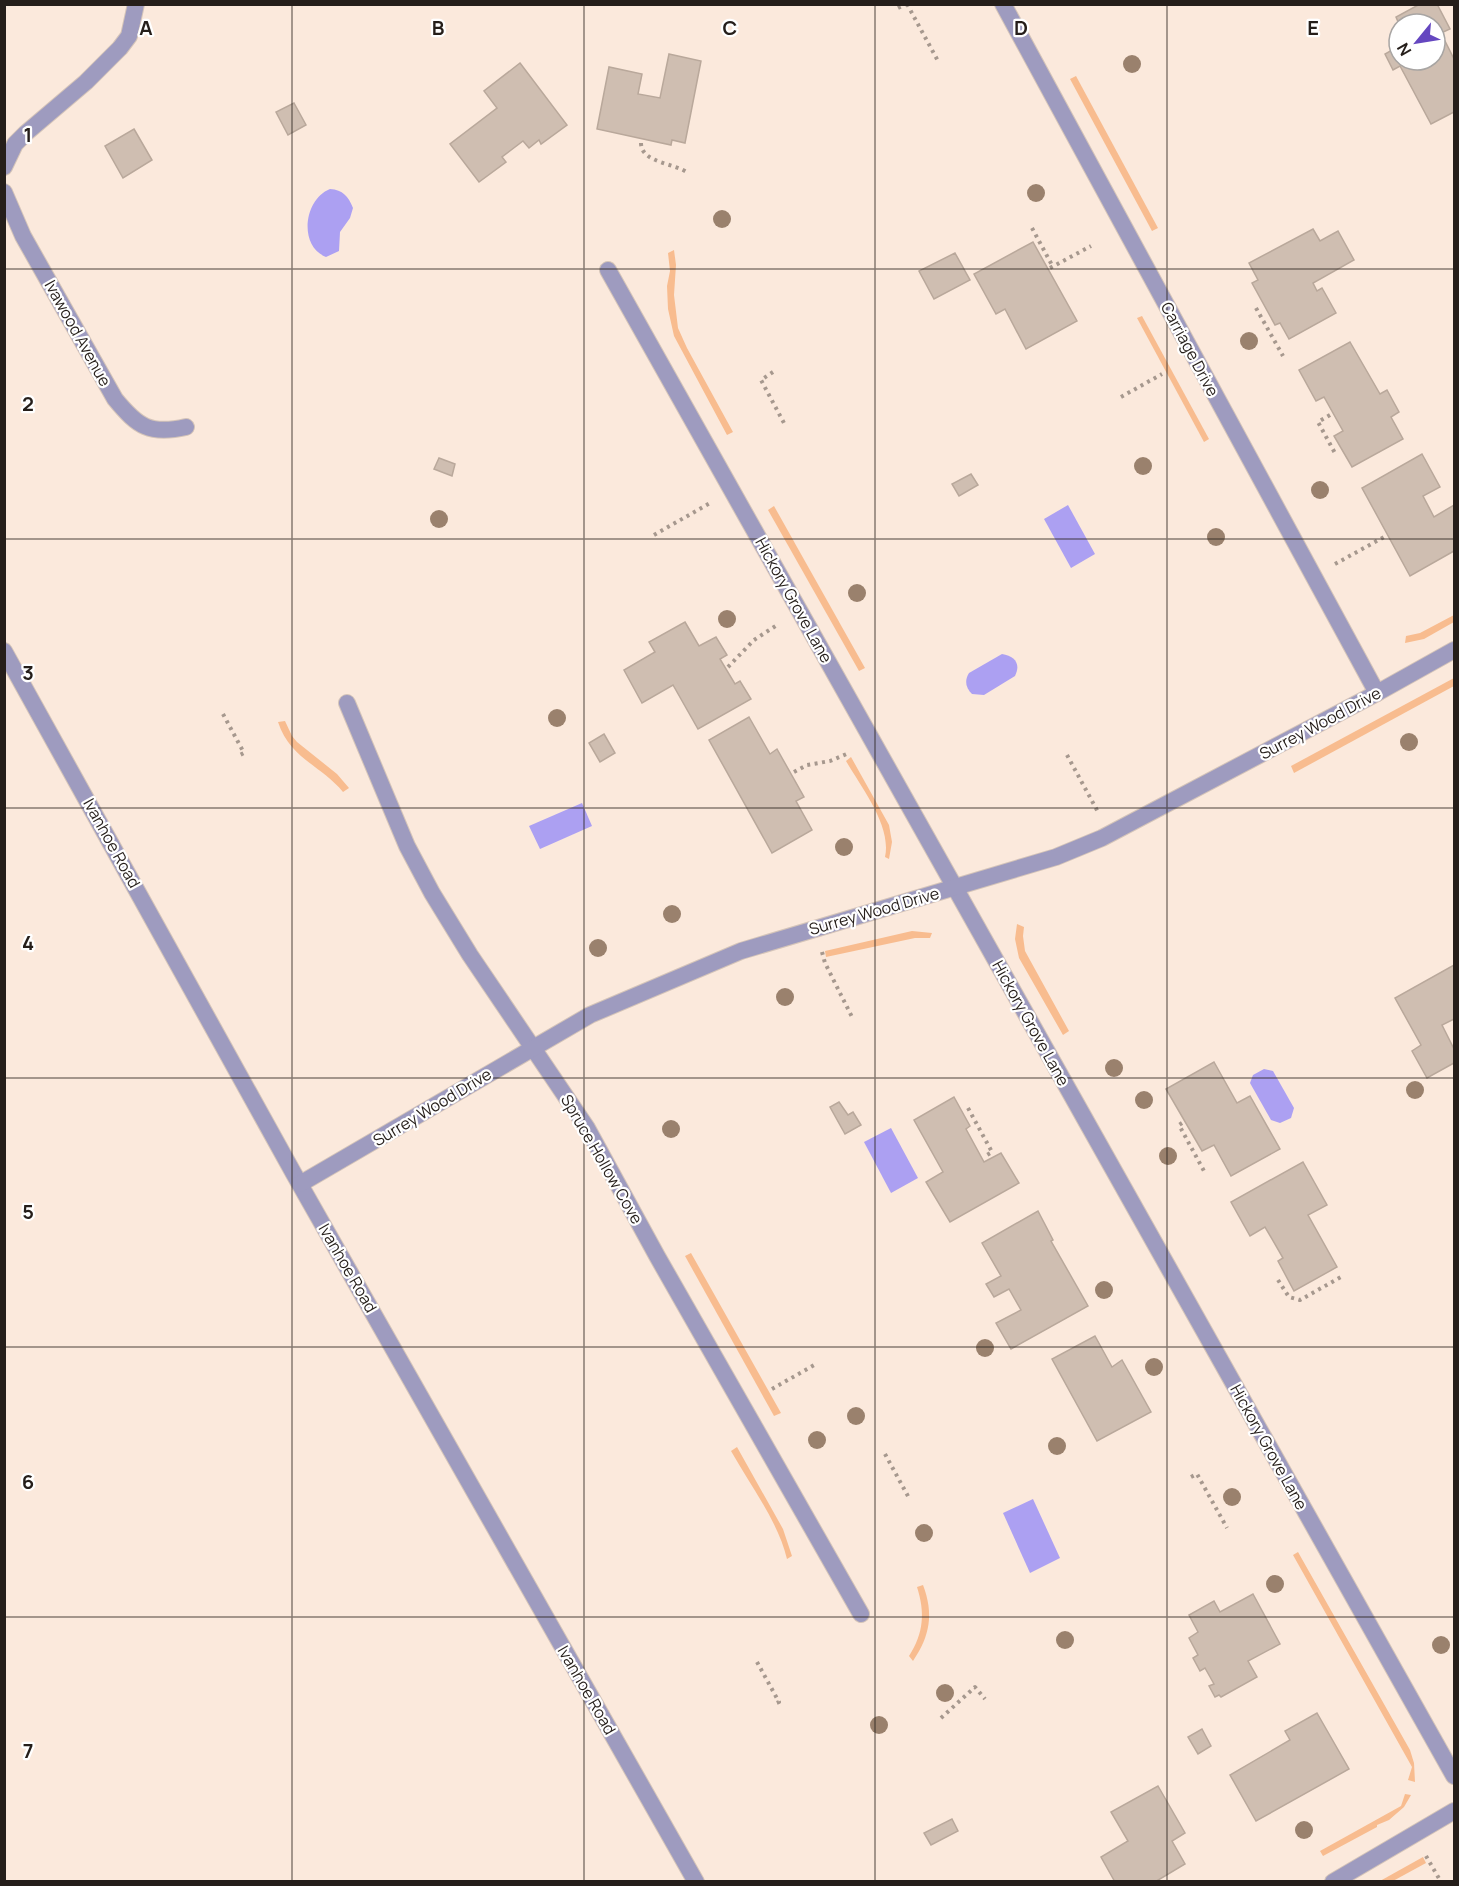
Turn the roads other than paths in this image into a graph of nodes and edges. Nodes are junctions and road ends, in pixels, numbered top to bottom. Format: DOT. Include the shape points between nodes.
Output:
graph roads {
  1 [pos="136,4"];
  2 [pos="1003,4"];
  3 [pos="4,167"];
  4 [pos="4,192"];
  5 [pos="608,270"];
  6 [pos="186,427"];
  7 [pos="1455,650"];
  8 [pos="4,651"];
  9 [pos="1377,693"];
  10 [pos="347,703"];
  11 [pos="956,888"];
  12 [pos="533,1047"];
  13 [pos="300,1184"];
  14 [pos="861,1614"];
  15 [pos="1455,1776"];
  16 [pos="1455,1812"];
  17 [pos="696,1881"];
  18 [pos="1332,1881"];
  1 -- 3 [label="street" via="129,36 120,48 26,133"];
  2 -- 9 [label="street, Carriage Drive"];
  4 -- 6 [label="street, Ivawood Avenue" via="23,236 115,399 146,428 165,432"];
  5 -- 11 [label="street, Hickory Grove Lane"];
  7 -- 9 [label="street, Surrey Wood Drive"];
  8 -- 13 [label="street, Ivanhoe Road"];
  9 -- 11 [label="street, Surrey Wood Drive" via="1102,837 1056,857"];
  10 -- 12 [label="street, Spruce Hollow Cove" via="389,806 432,893"];
  11 -- 12 [label="street, Surrey Wood Drive" via="741,951 590,1015"];
  11 -- 15 [label="street, Hickory Grove Lane"];
  12 -- 13 [label="street, Surrey Wood Drive"];
  12 -- 14 [label="street, Spruce Hollow Cove" via="587,1128"];
  13 -- 17 [label="street, Ivanhoe Road"];
  16 -- 18 [label="street"];
}
